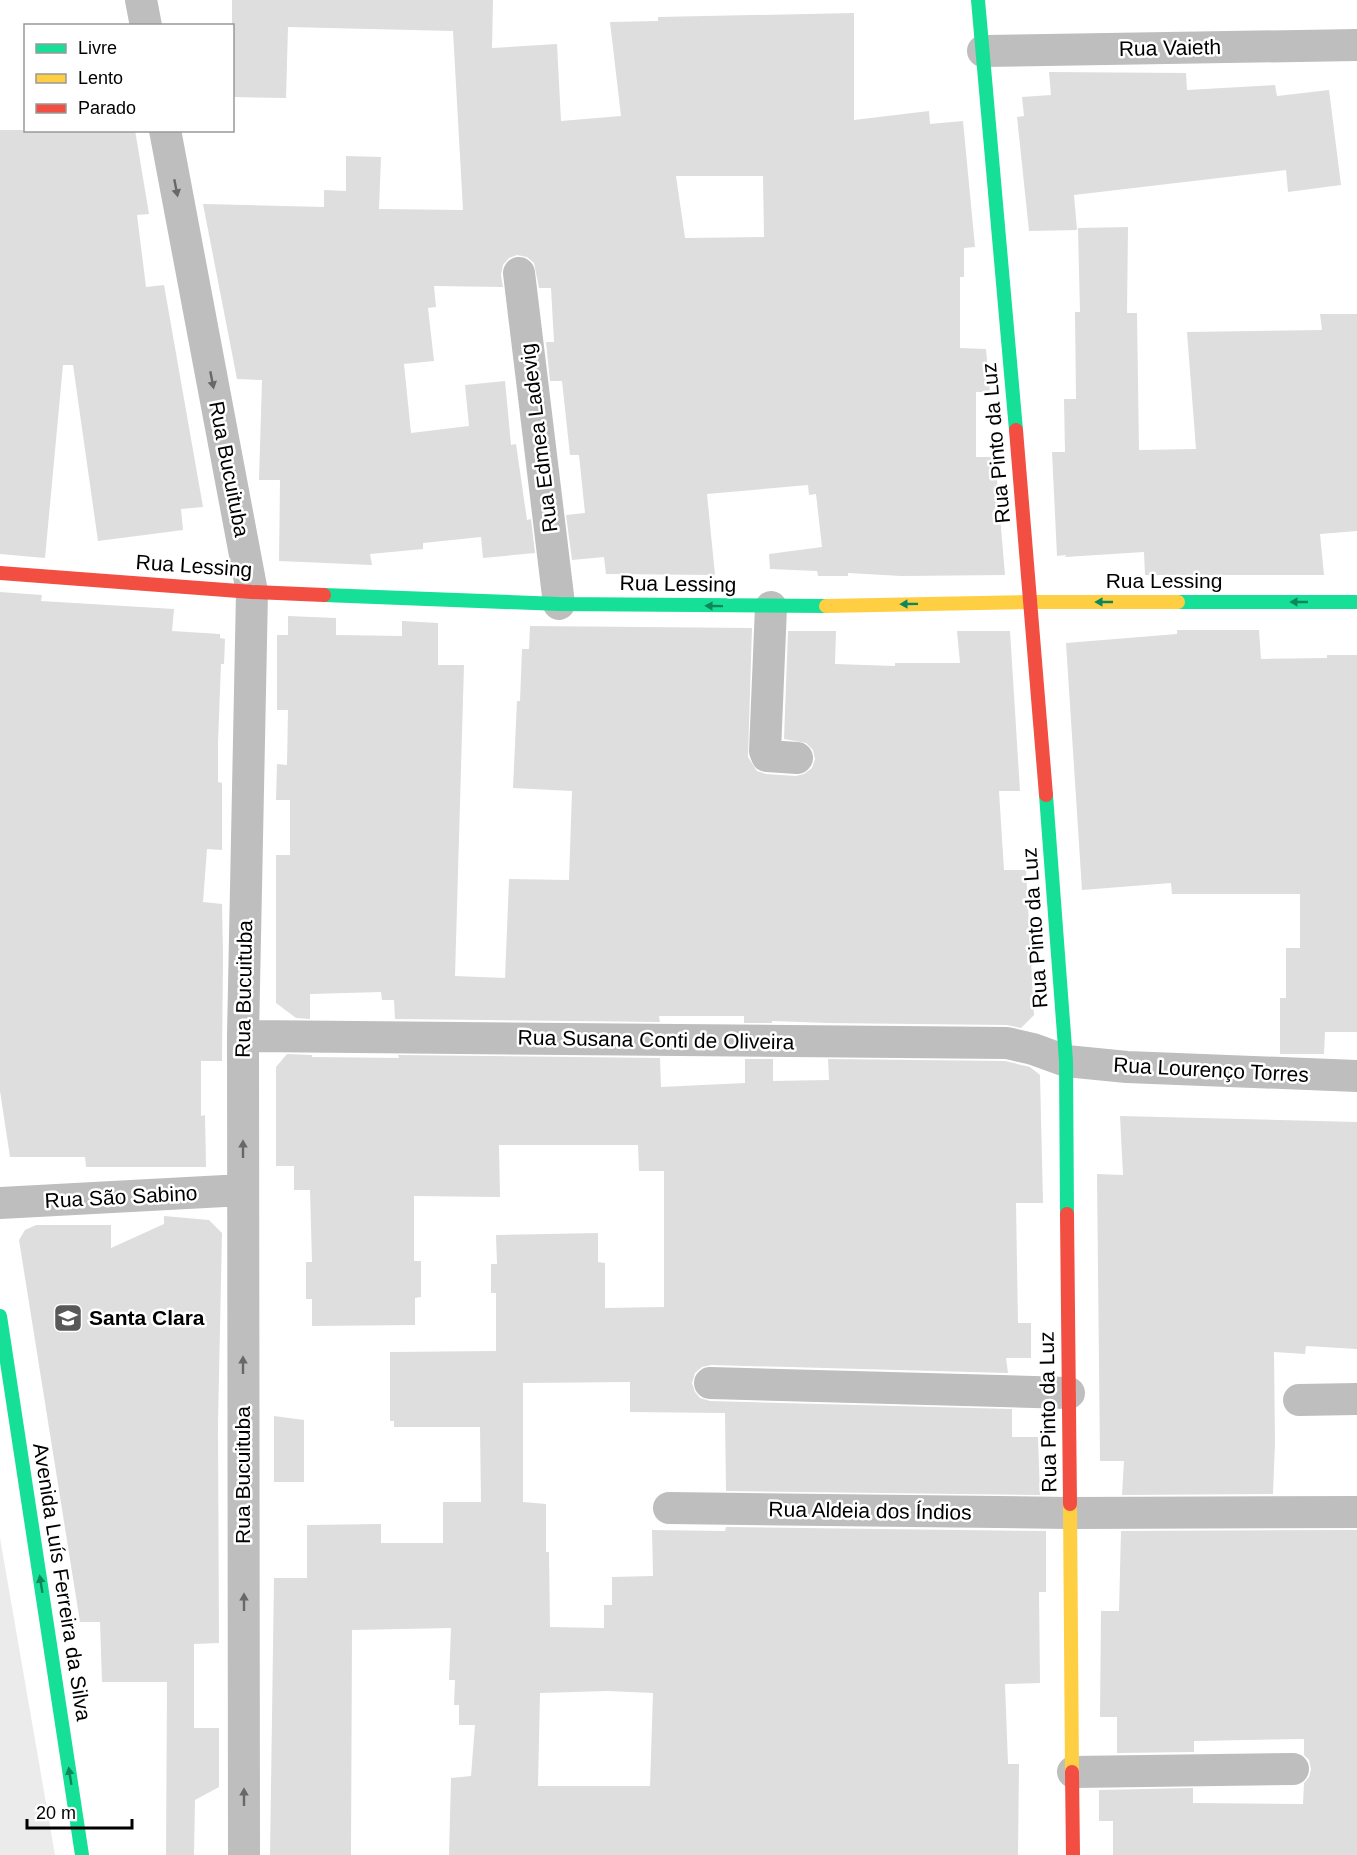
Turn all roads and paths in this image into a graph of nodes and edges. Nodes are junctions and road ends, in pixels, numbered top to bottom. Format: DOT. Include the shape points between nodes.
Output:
graph roads {
  1 [pos="141,0"];
  2 [pos="978,0"];
  3 [pos="146,24"];
  4 [pos="1357,45"];
  5 [pos="982,51"];
  6 [pos="165,132"];
  7 [pos="519,273"];
  8 [pos="0,573"];
  9 [pos="252,592"];
  10 [pos="1031,602"];
  11 [pos="1357,602"];
  12 [pos="559,604"];
  13 [pos="771,607"];
  14 [pos="796,758"];
  15 [pos="243,1036"];
  16 [pos="1066,1061"];
  17 [pos="1357,1076"];
  18 [pos="243,1190"];
  19 [pos="0,1203"];
  20 [pos="0,1316"];
  21 [pos="710,1383"];
  22 [pos="1069,1393"];
  23 [pos="1299,1400"];
  24 [pos="1357,1400"];
  25 [pos="669,1508"];
  26 [pos="1357,1512"];
  27 [pos="1070,1514"];
  28 [pos="1293,1769"];
  29 [pos="1073,1772"];
  30 [pos="82,1855"];
  31 [pos="244,1855"];
  32 [pos="1073,1855"];
  1 -- 3 [label="street"];
  2 -- 5 [label="street, Rua Pinto da Luz"];
  4 -- 5 [label="street, Rua Vaieth"];
  5 -- 10 [label="street, Rua Pinto da Luz"];
  6 -- 9 [label="street, Rua Bucuituba, one-way"];
  7 -- 12 [label="street, Rua Edmea Ladevig"];
  8 -- 9 [label="street, Rua Lessing"];
  9 -- 12 [label="street, Rua Lessing"];
  9 -- 15 [label="street, Rua Bucuituba"];
  11 -- 10 [label="street, Rua Lessing, one-way"];
  10 -- 13 [label="street, Rua Lessing, one-way"];
  10 -- 16 [label="street, Rua Pinto da Luz"];
  13 -- 12 [label="street, Rua Lessing, one-way"];
  13 -- 14 [label="street" via="765,751 767,756"];
  15 -- 16 [label="street, Rua Susana Conti de Oliveira" via="1007,1043"];
  18 -- 15 [label="street, Rua Bucuituba, one-way"];
  16 -- 17 [label="street, Rua Lourenço Torres"];
  16 -- 22 [label="street, Rua Pinto da Luz"];
  18 -- 19 [label="street, Rua São Sabino"];
  31 -- 18 [label="street, Rua Bucuituba, one-way"];
  30 -- 20 [label="street, Avenida Luís Ferreira da Silva, one-way"];
  21 -- 22 [label="street"];
  22 -- 27 [label="street, Rua Pinto da Luz"];
  23 -- 24 [label="street"];
  25 -- 27 [label="street, Rua Aldeia dos Índios"];
  26 -- 27 [label="street, Rua Aldeia dos Índios"];
  27 -- 29 [label="street, Rua Pinto da Luz"];
  28 -- 29 [label="street"];
  29 -- 32 [label="street, Rua Pinto da Luz"];
}
